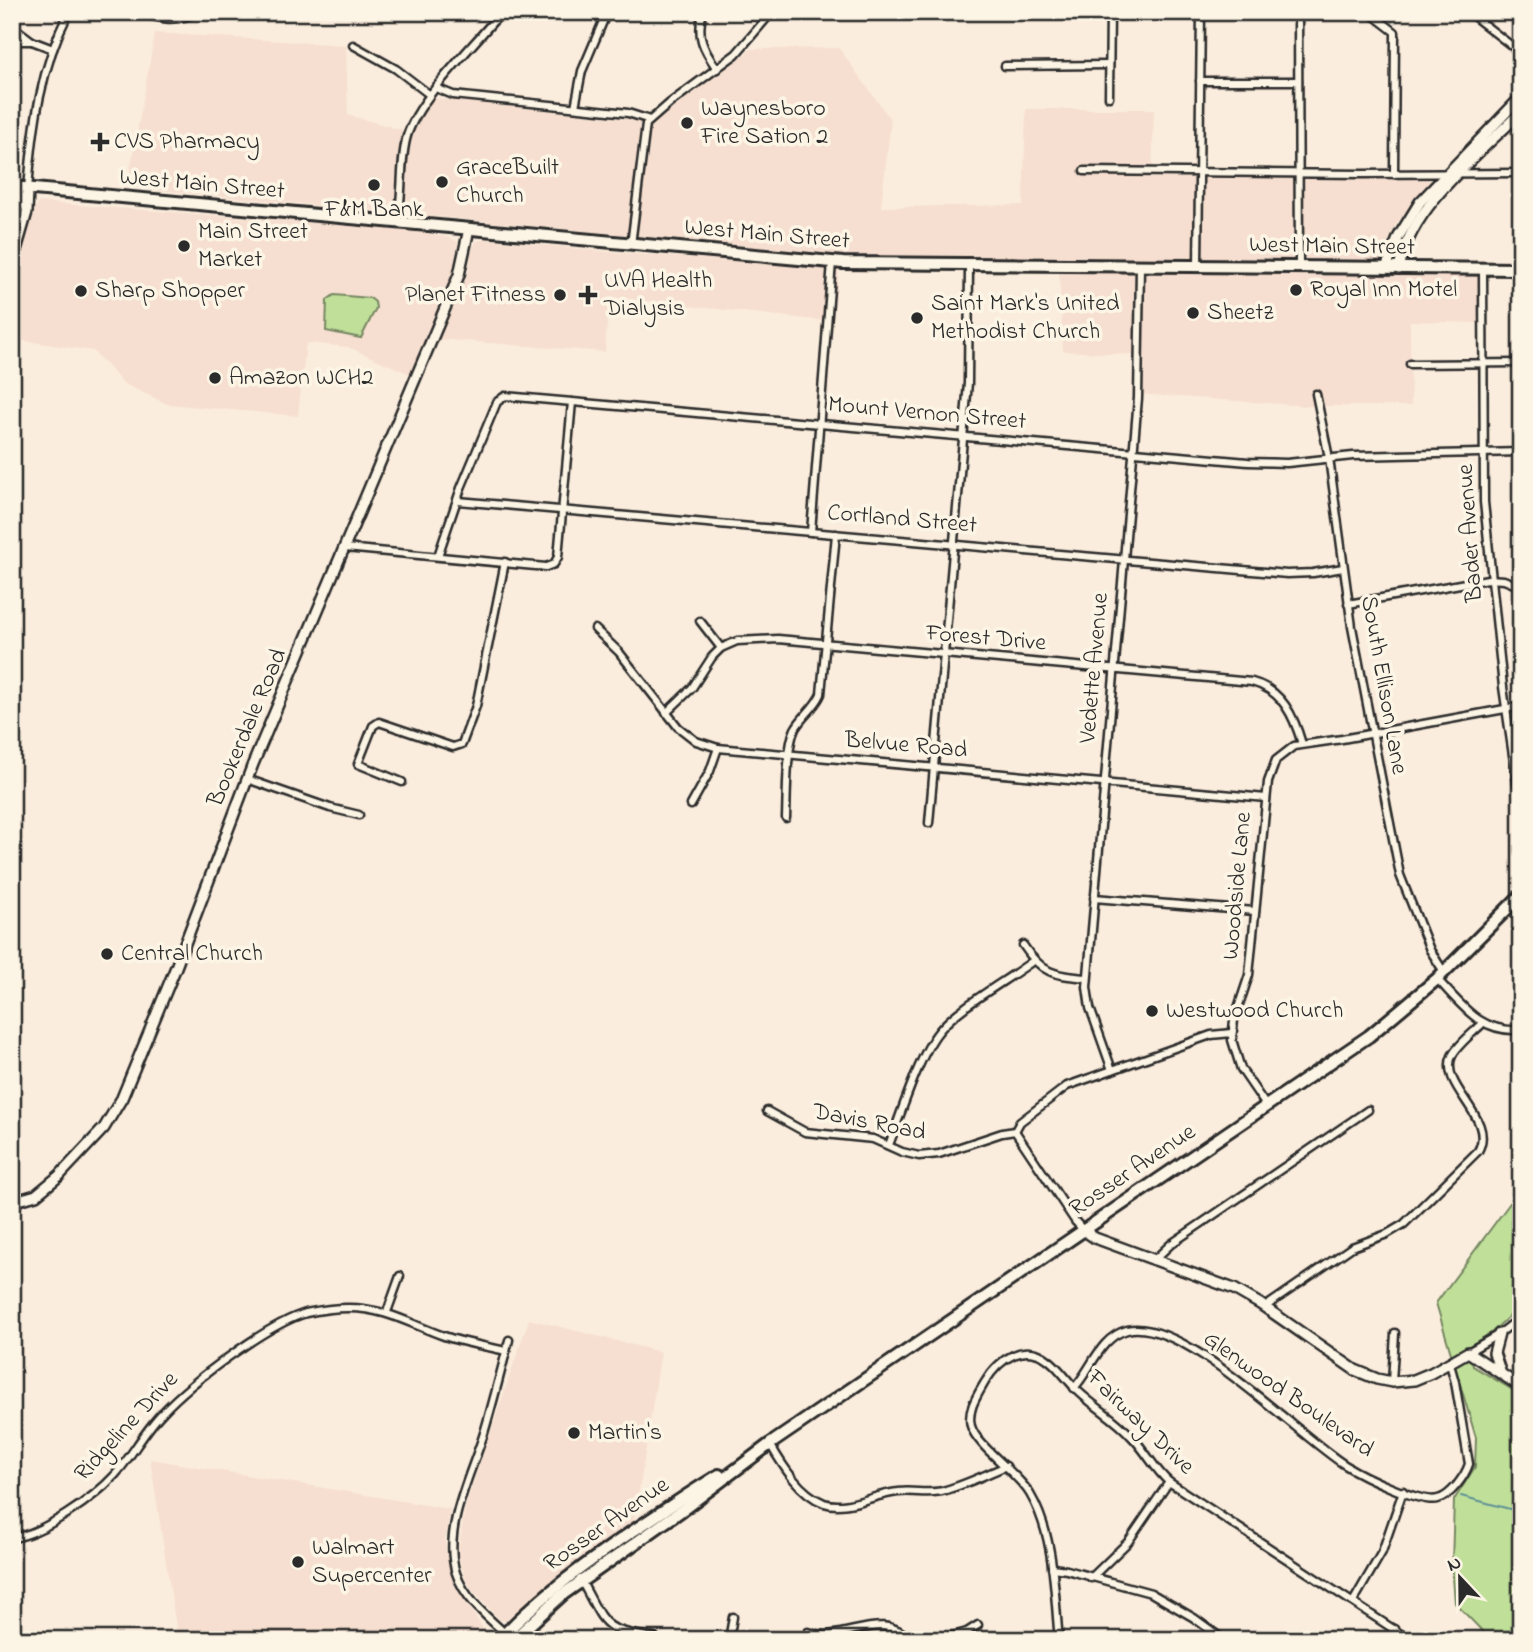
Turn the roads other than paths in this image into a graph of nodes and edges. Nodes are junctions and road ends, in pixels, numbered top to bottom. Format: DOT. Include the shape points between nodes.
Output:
graph roads {
  1 [pos="69,12"];
  2 [pos="139,12"];
  3 [pos="197,12"];
  4 [pos="484,12"];
  5 [pos="501,12"];
  6 [pos="607,12"];
  7 [pos="703,12"];
  8 [pos="772,12"];
  9 [pos="1110,12"];
  10 [pos="1200,12"];
  11 [pos="1298,12"];
  12 [pos="1369,12"];
  13 [pos="1468,12"];
  14 [pos="495,20"];
  15 [pos="12,26"];
  16 [pos="12,41"];
  17 [pos="32,41"];
  18 [pos="353,45"];
  19 [pos="53,49"];
  20 [pos="1521,53"];
  21 [pos="1109,65"];
  22 [pos="1005,66"];
  23 [pos="716,69"];
  24 [pos="1200,81"];
  25 [pos="1298,81"];
  26 [pos="436,88"];
  27 [pos="430,95"];
  28 [pos="1109,97"];
  29 [pos="1521,97"];
  30 [pos="575,107"];
  31 [pos="1521,111"];
  32 [pos="650,120"];
  33 [pos="1084,171"];
  34 [pos="1521,173"];
  35 [pos="1200,174"];
  36 [pos="1298,174"];
  37 [pos="1394,174"];
  38 [pos="1445,174"];
  39 [pos="1458,174"];
  40 [pos="12,187"];
  41 [pos="28,189"];
  42 [pos="397,222"];
  43 [pos="12,228"];
  44 [pos="469,229"];
  45 [pos="631,245"];
  46 [pos="832,262"];
  47 [pos="12,264"];
  48 [pos="969,265"];
  49 [pos="1140,266"];
  50 [pos="1198,267"];
  51 [pos="1299,267"];
  52 [pos="1386,268"];
  53 [pos="1399,269"];
  54 [pos="1483,269"];
  55 [pos="1521,269"];
  56 [pos="1484,363"];
  57 [pos="1521,363"];
  58 [pos="1410,364"];
  59 [pos="1316,394"];
  60 [pos="572,402"];
  61 [pos="821,424"];
  62 [pos="964,437"];
  63 [pos="1134,452"];
  64 [pos="1521,452"];
  65 [pos="1484,453"];
  66 [pos="1329,458"];
  67 [pos="458,500"];
  68 [pos="562,510"];
  69 [pos="811,532"];
  70 [pos="836,534"];
  71 [pos="954,544"];
  72 [pos="345,548"];
  73 [pos="438,556"];
  74 [pos="1124,559"];
  75 [pos="505,562"];
  76 [pos="1343,568"];
  77 [pos="1493,579"];
  78 [pos="1521,587"];
  79 [pos="1348,604"];
  80 [pos="700,621"];
  81 [pos="594,629"];
  82 [pos="827,644"];
  83 [pos="721,648"];
  84 [pos="944,655"];
  85 [pos="1114,670"];
  86 [pos="1521,706"];
  87 [pos="1506,709"];
  88 [pos="666,713"];
  89 [pos="1372,734"];
  90 [pos="1302,744"];
  91 [pos="718,748"];
  92 [pos="790,755"];
  93 [pos="934,768"];
  94 [pos="247,779"];
  95 [pos="402,782"];
  96 [pos="1104,784"];
  97 [pos="1521,793"];
  98 [pos="1266,798"];
  99 [pos="691,805"];
  100 [pos="359,815"];
  101 [pos="786,818"];
  102 [pos="929,823"];
  103 [pos="1521,895"];
  104 [pos="1094,898"];
  105 [pos="1255,911"];
  106 [pos="1023,945"];
  107 [pos="1034,960"];
  108 [pos="1440,976"];
  109 [pos="1087,978"];
  110 [pos="1482,1024"];
  111 [pos="1521,1030"];
  112 [pos="1232,1034"];
  113 [pos="1112,1070"];
  114 [pos="1267,1107"];
  115 [pos="1368,1110"];
  116 [pos="767,1111"];
  117 [pos="1015,1131"];
  118 [pos="889,1145"];
  119 [pos="12,1202"];
  120 [pos="1083,1230"];
  121 [pos="1153,1261"];
  122 [pos="400,1276"];
  123 [pos="1265,1307"];
  124 [pos="387,1312"];
  125 [pos="1521,1317"];
  126 [pos="1395,1333"];
  127 [pos="1499,1334"];
  128 [pos="509,1340"];
  129 [pos="506,1351"];
  130 [pos="1468,1352"];
  131 [pos="1450,1364"];
  132 [pos="1501,1373"];
  133 [pos="1392,1382"];
  134 [pos="1521,1387"];
  135 [pos="1074,1388"];
  136 [pos="770,1444"];
  137 [pos="1006,1466"];
  138 [pos="1169,1482"];
  139 [pos="1403,1491"];
  140 [pos="12,1538"];
  141 [pos="1052,1568"];
  142 [pos="578,1576"];
  143 [pos="1091,1578"];
  144 [pos="1353,1602"];
  145 [pos="733,1617"];
  146 [pos="978,1625"];
  147 [pos="1394,1629"];
  148 [pos="808,1632"];
  149 [pos="656,1637"];
  150 [pos="506,1638"];
  151 [pos="729,1640"];
  152 [pos="909,1640"];
  153 [pos="938,1640"];
  154 [pos="1059,1640"];
  155 [pos="1224,1640"];
  156 [pos="1388,1640"];
  157 [pos="1410,1640"];
  1 -- 19 [label="street"];
  2 -- 3 [label="street" via="169,20"];
  4 -- 14 [label="street"];
  5 -- 14 [label="street"];
  6 -- 30 [label="street" via="582,71"];
  7 -- 23 [label="street" via="701,42"];
  8 -- 23 [label="street" via="743,48"];
  9 -- 21 [label="street"];
  10 -- 24 [label="street"];
  11 -- 25 [label="street"];
  12 -- 37 [label="street" via="1395,32"];
  13 -- 20 [label="street"];
  14 -- 26 [label="street"];
  15 -- 17 [label="street"];
  16 -- 17 [label="street"];
  17 -- 19 [label="street"];
  18 -- 27 [label="street"];
  19 -- 41 [label="street" via="35,113"];
  21 -- 22 [label="street"];
  21 -- 28 [label="street"];
  23 -- 32 [label="street"];
  24 -- 25 [label="street"];
  24 -- 35 [label="street"];
  25 -- 36 [label="street"];
  26 -- 27 [label="street"];
  26 -- 30 [label="street" via="453,95"];
  27 -- 42 [label="street" via="406,140"];
  29 -- 38 [label="street"];
  30 -- 32 [label="street"];
  31 -- 39 [label="street"];
  32 -- 45 [label="street" via="645,128"];
  33 -- 35 [label="street"];
  34 -- 39 [label="street"];
  35 -- 36 [label="street"];
  35 -- 50 [label="street"];
  36 -- 37 [label="street"];
  36 -- 51 [label="street"];
  37 -- 38 [label="street"];
  38 -- 39 [label="street"];
  38 -- 52 [label="street" via="1409,219"];
  39 -- 53 [label="street" via="1418,223"];
  40 -- 41 [label="main road, West Main Street"];
  41 -- 42 [label="main road, West Main Street"];
  41 -- 43 [label="street"];
  41 -- 47 [label="street" via="27,212"];
  42 -- 44 [label="main road, West Main Street"];
  44 -- 45 [label="main road, West Main Street"];
  44 -- 72 [label="street, Bookerdale Road" via="458,275"];
  45 -- 46 [label="main road, West Main Street"];
  46 -- 48 [label="main road, West Main Street"];
  46 -- 61 [label="street"];
  48 -- 49 [label="main road, West Main Street"];
  48 -- 62 [label="street"];
  49 -- 50 [label="main road, West Main Street"];
  49 -- 63 [label="street, Vedette Avenue"];
  50 -- 51 [label="main road, West Main Street"];
  51 -- 52 [label="main road, West Main Street"];
  52 -- 53 [label="main road, West Main Street"];
  53 -- 54 [label="main road, West Main Street"];
  54 -- 55 [label="main road, West Main Street"];
  54 -- 56 [label="street, Bader Avenue"];
  56 -- 57 [label="street"];
  56 -- 58 [label="street"];
  56 -- 65 [label="street, Bader Avenue"];
  59 -- 66 [label="street, South Ellison Lane"];
  60 -- 61 [label="street, Mount Vernon Street"];
  60 -- 67 [label="street, Mount Vernon Street" via="501,397"];
  60 -- 68 [label="street"];
  61 -- 62 [label="street, Mount Vernon Street"];
  61 -- 69 [label="street"];
  62 -- 63 [label="street, Mount Vernon Street"];
  62 -- 71 [label="street"];
  63 -- 66 [label="street, Mount Vernon Street" via="1268,463"];
  63 -- 74 [label="street, Vedette Avenue"];
  64 -- 65 [label="street, Mount Vernon Street"];
  65 -- 66 [label="street, Mount Vernon Street"];
  65 -- 77 [label="street, Bader Avenue"];
  66 -- 76 [label="street, South Ellison Lane"];
  67 -- 68 [label="street, Cortland Street"];
  67 -- 73 [label="street, Mount Vernon Street"];
  68 -- 69 [label="street, Cortland Street"];
  68 -- 75 [label="street" via="554,564"];
  69 -- 70 [label="street, Cortland Street"];
  70 -- 71 [label="street, Cortland Street"];
  70 -- 82 [label="street"];
  71 -- 74 [label="street, Cortland Street"];
  71 -- 84 [label="street"];
  72 -- 73 [label="street"];
  72 -- 94 [label="street, Bookerdale Road"];
  73 -- 75 [label="street"];
  74 -- 76 [label="street, Cortland Street" via="1287,574"];
  74 -- 85 [label="street, Vedette Avenue"];
  75 -- 95 [label="street" via="476,706 462,744 453,747 379,722 373,726 359,764"];
  76 -- 79 [label="street, South Ellison Lane"];
  77 -- 78 [label="street"];
  77 -- 79 [label="street"];
  77 -- 87 [label="street, Bader Avenue"];
  79 -- 89 [label="street, South Ellison Lane"];
  80 -- 83 [label="street"];
  81 -- 88 [label="street, Belvue Road" via="619,652"];
  82 -- 83 [label="street, Forest Drive" via="750,640"];
  82 -- 84 [label="street, Forest Drive"];
  82 -- 92 [label="street" via="821,694 796,727"];
  83 -- 88 [label="street" via="692,688"];
  84 -- 85 [label="street, Forest Drive"];
  84 -- 93 [label="street"];
  85 -- 90 [label="street, Forest Drive" via="1258,684 1282,701"];
  85 -- 96 [label="street, Vedette Avenue"];
  86 -- 87 [label="street"];
  87 -- 89 [label="street"];
  87 -- 97 [label="street, Bader Avenue"];
  88 -- 91 [label="street, Belvue Road" via="696,741"];
  89 -- 90 [label="street, Woodside Lane"];
  89 -- 108 [label="street, South Ellison Lane" via="1405,890"];
  90 -- 98 [label="street, Woodside Lane" via="1287,749 1276,760"];
  91 -- 92 [label="street, Belvue Road"];
  91 -- 99 [label="street"];
  92 -- 93 [label="street, Belvue Road"];
  92 -- 101 [label="street"];
  93 -- 96 [label="street, Belvue Road"];
  93 -- 102 [label="street"];
  94 -- 100 [label="street"];
  94 -- 119 [label="street, Bookerdale Road" via="176,967 113,1115 47,1188"];
  96 -- 98 [label="street, Belvue Road"];
  96 -- 104 [label="street, Vedette Avenue"];
  98 -- 105 [label="street, Woodside Lane"];
  103 -- 108 [label="main road, Rosser Avenue"];
  104 -- 105 [label="street"];
  104 -- 109 [label="street, Vedette Avenue"];
  105 -- 112 [label="street, Woodside Lane" via="1248,983"];
  106 -- 107 [label="street"];
  107 -- 109 [label="street" via="1053,974"];
  107 -- 118 [label="street" via="944,1024 932,1041"];
  108 -- 110 [label="street, South Ellison Lane"];
  108 -- 114 [label="main road, Rosser Avenue" via="1369,1036"];
  109 -- 113 [label="street, Vedette Avenue" via="1090,1008"];
  110 -- 111 [label="street" via="1496,1030"];
  110 -- 123 [label="street" via="1456,1051 1450,1065 1478,1122 1482,1140 1478,1151 1405,1224 1352,1247"];
  112 -- 113 [label="street, Davis Road" via="1211,1035"];
  112 -- 114 [label="street, Woodside Lane" via="1238,1065"];
  113 -- 117 [label="street, Davis Road" via="1062,1088"];
  114 -- 120 [label="main road, Rosser Avenue"];
  115 -- 121 [label="street" via="1171,1244"];
  116 -- 118 [label="street, Davis Road" via="805,1132 863,1136"];
  117 -- 118 [label="street, Davis Road" via="927,1156 910,1155"];
  117 -- 120 [label="street"];
  120 -- 121 [label="street"];
  120 -- 136 [label="main road, Rosser Avenue"];
  121 -- 123 [label="street" via="1234,1289"];
  122 -- 124 [label="street"];
  123 -- 133 [label="street" via="1355,1370"];
  124 -- 129 [label="street, Ridgeline Drive" via="448,1337"];
  124 -- 140 [label="street, Ridgeline Drive" via="330,1309 306,1313 268,1331 187,1389 95,1493 37,1532"];
  125 -- 127 [label="street"];
  126 -- 133 [label="street"];
  127 -- 130 [label="street"];
  127 -- 132 [label="street" via="1494,1353"];
  128 -- 129 [label="street"];
  129 -- 150 [label="street" via="452,1545 461,1586"];
  130 -- 131 [label="street"];
  130 -- 132 [label="street"];
  131 -- 133 [label="street" via="1423,1377"];
  131 -- 139 [label="street, Glenwood Boulevard" via="1468,1468 1441,1499 1423,1499"];
  132 -- 134 [label="street"];
  135 -- 137 [label="street, Fairway Drive" via="1039,1354 1018,1353 997,1365 974,1402 970,1423 979,1440"];
  135 -- 138 [label="street, Fairway Drive" via="1115,1419"];
  135 -- 139 [label="street, Glenwood Boulevard" via="1115,1336 1128,1329 1153,1331 1223,1369 1344,1464"];
  136 -- 137 [label="street" via="799,1484 831,1504 902,1491 947,1490"];
  136 -- 142 [label="main road, Rosser Avenue" via="685,1508"];
  137 -- 141 [label="street, Fairway Drive" via="1035,1503"];
  138 -- 143 [label="street" via="1128,1542"];
  138 -- 144 [label="street, Fairway Drive"];
  139 -- 144 [label="street" via="1381,1552"];
  141 -- 143 [label="street"];
  141 -- 154 [label="street, Fairway Drive"];
  142 -- 149 [label="street" via="605,1623 620,1631"];
  142 -- 150 [label="main road, Rosser Avenue" via="529,1623"];
  143 -- 155 [label="street" via="1151,1593"];
  144 -- 147 [label="street, Fairway Drive"];
  145 -- 151 [label="street"];
  146 -- 153 [label="street"];
  147 -- 156 [label="street"];
  147 -- 157 [label="street, Fairway Drive"];
  148 -- 152 [label="street" via="830,1636 884,1625"];
}
